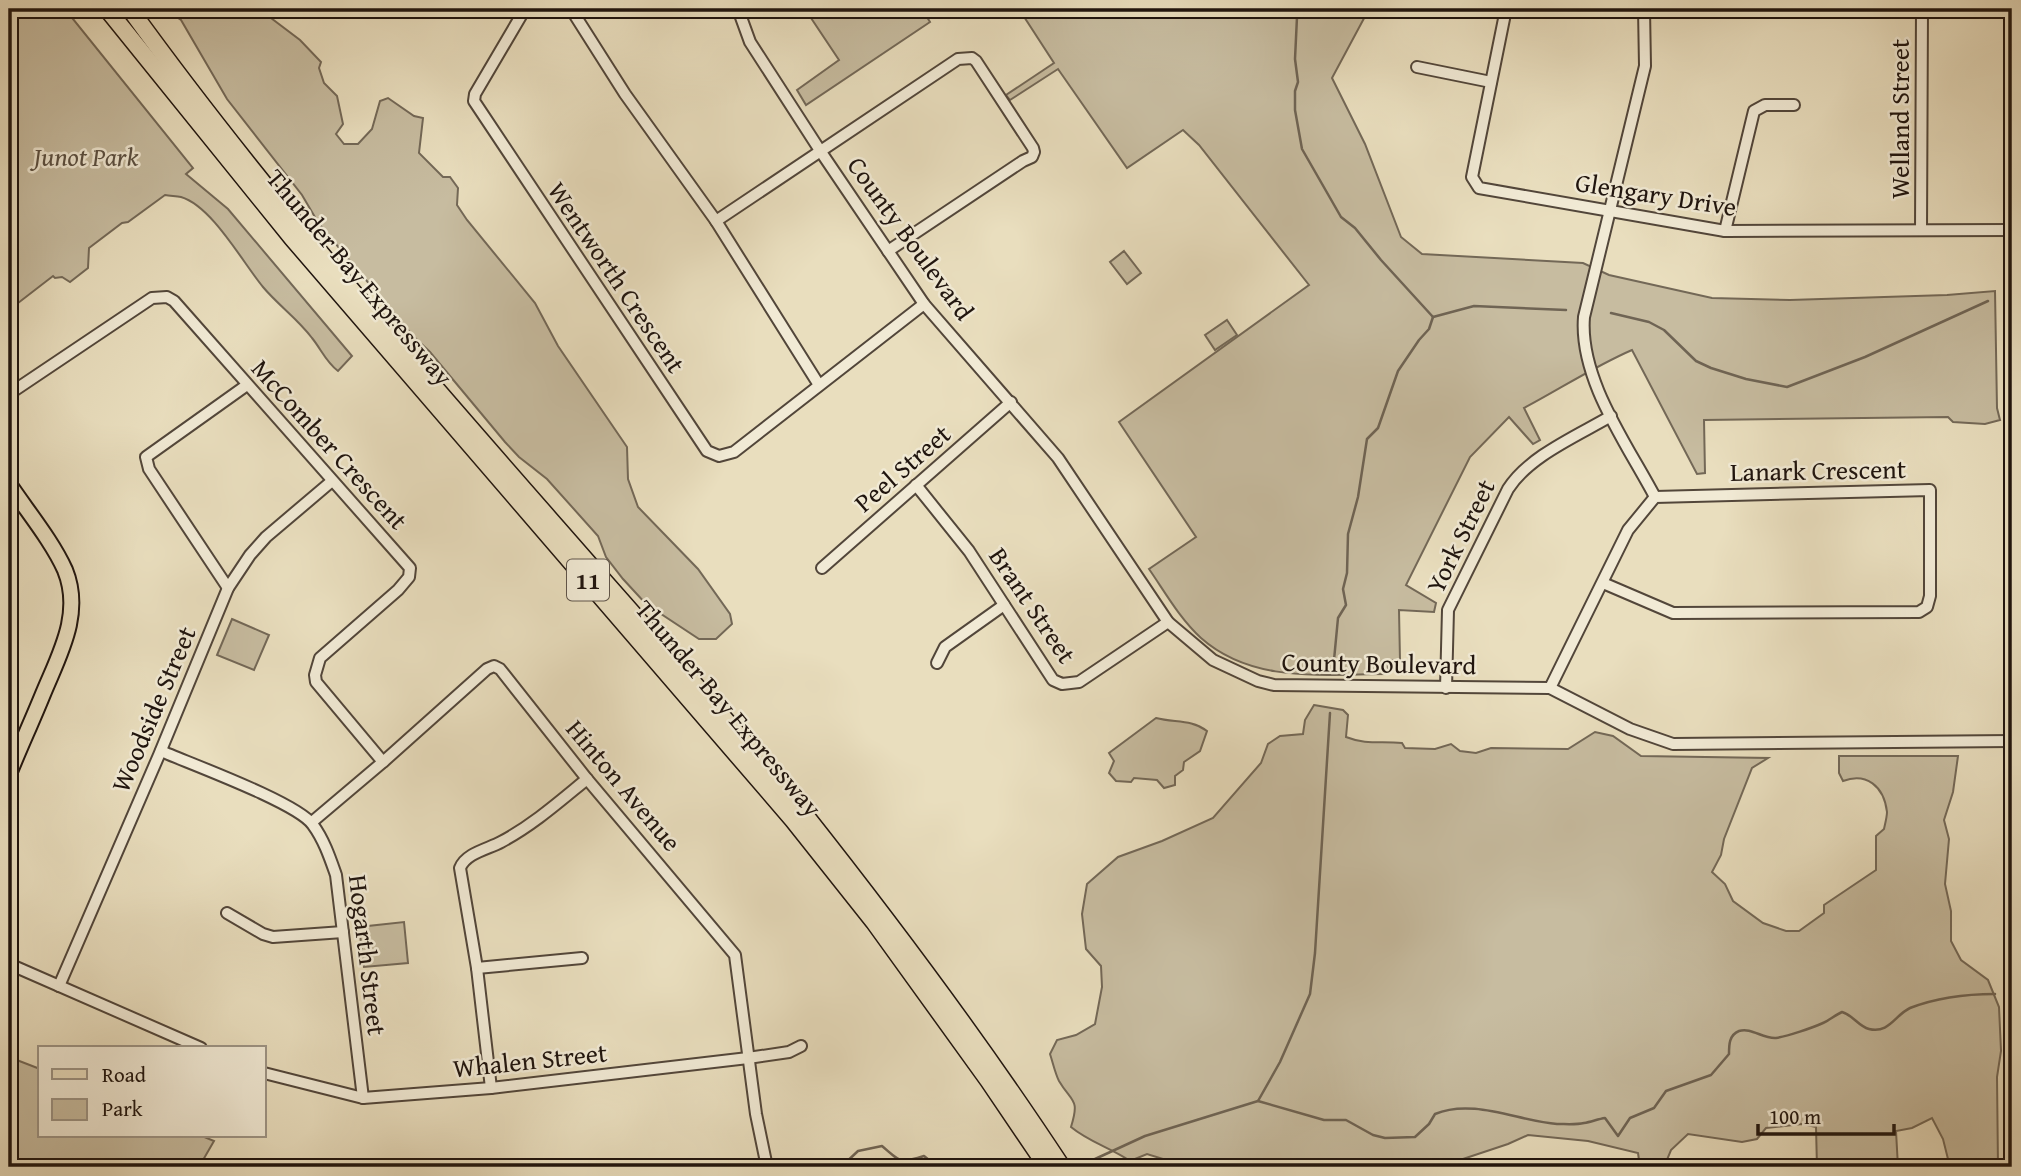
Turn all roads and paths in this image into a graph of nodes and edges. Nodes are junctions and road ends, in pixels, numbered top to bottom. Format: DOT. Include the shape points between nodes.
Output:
graph roads {
  1 [pos="107,9"];
  2 [pos="130,9"];
  3 [pos="525,9"];
  4 [pos="571,9"];
  5 [pos="738,9"];
  6 [pos="1506,9"];
  7 [pos="1644,9"];
  8 [pos="1922,9"];
  9 [pos="1417,66"];
  10 [pos="1491,82"];
  11 [pos="1794,105"];
  12 [pos="821,152"];
  13 [pos="1610,212"];
  14 [pos="716,221"];
  15 [pos="1921,230"];
  16 [pos="2012,230"];
  17 [pos="1725,231"];
  18 [pos="888,251"];
  19 [pos="924,304"];
  20 [pos="247,385"];
  21 [pos="819,385"];
  22 [pos="9,394"];
  23 [pos="1011,402"];
  24 [pos="1611,416"];
  25 [pos="332,481"];
  26 [pos="9,484"];
  27 [pos="916,485"];
  28 [pos="1655,497"];
  29 [pos="822,568"];
  30 [pos="1603,583"];
  31 [pos="228,588"];
  32 [pos="1004,605"];
  33 [pos="1167,622"];
  34 [pos="937,663"];
  35 [pos="1446,688"];
  36 [pos="1550,688"];
  37 [pos="2012,741"];
  38 [pos="161,751"];
  39 [pos="383,762"];
  40 [pos="9,774"];
  41 [pos="587,779"];
  42 [pos="312,822"];
  43 [pos="227,913"];
  44 [pos="343,932"];
  45 [pos="582,958"];
  46 [pos="9,964"];
  47 [pos="477,968"];
  48 [pos="59,986"];
  49 [pos="196,1046"];
  50 [pos="801,1046"];
  51 [pos="748,1058"];
  52 [pos="266,1074"];
  53 [pos="491,1088"];
  54 [pos="363,1098"];
  55 [pos="767,1167"];
  56 [pos="1047,1167"];
  57 [pos="1062,1167"];
  1 -- 56 [label="highway, Thunder Bay Expressway / 11" via="292,238 793,820 874,922"];
  2 -- 57 [label="highway, Thunder Bay Expressway / 11" via="298,227 800,810 908,950"];
  3 -- 21 [label="street, Wentworth Crescent" via="474,101 706,451 719,456 734,452"];
  4 -- 14 [label="street"];
  5 -- 12 [label="street, County Boulevard" via="750,43"];
  6 -- 10 [label="street, Glengary Drive"];
  7 -- 13 [label="street" via="1645,66"];
  8 -- 15 [label="street, Welland Street"];
  9 -- 10 [label="street"];
  10 -- 13 [label="street, Glengary Drive" via="1472,177 1475,184"];
  11 -- 17 [label="street" via="1765,105 1754,111"];
  12 -- 14 [label="street"];
  12 -- 18 [label="street, County Boulevard"];
  12 -- 18 [label="street" via="958,59 976,61 1033,148 1032,157"];
  13 -- 17 [label="street, Glengary Drive"];
  13 -- 24 [label="street" via="1583,333 1587,358"];
  14 -- 21 [label="street"];
  15 -- 16 [label="street, Glengary Drive"];
  15 -- 17 [label="street, Glengary Drive"];
  18 -- 19 [label="street, County Boulevard"];
  19 -- 21 [label="street, Wentworth Crescent"];
  19 -- 23 [label="street, County Boulevard"];
  20 -- 22 [label="street, McComber Crescent" via="174,301 160,296"];
  20 -- 25 [label="street, McComber Crescent"];
  20 -- 31 [label="street" via="146,457 149,469"];
  23 -- 27 [label="street, Peel Street"];
  23 -- 33 [label="street, County Boulevard" via="1059,458"];
  24 -- 28 [label="street"];
  24 -- 35 [label="street, York Street" via="1517,474 1448,610"];
  25 -- 31 [label="street, Woodside Street" via="266,537"];
  25 -- 39 [label="street, McComber Crescent" via="410,568 398,590 320,658 315,675"];
  26 -- 40 [label="main road" via="61,562 71,599 64,645"];
  27 -- 29 [label="street, Peel Street"];
  27 -- 32 [label="street, Brant Street" via="969,551"];
  28 -- 30 [label="street" via="1629,530"];
  28 -- 30 [label="street, Lanark Crescent" via="1930,490 1927,607 1919,612 1673,613"];
  30 -- 36 [label="street"];
  31 -- 38 [label="street, Woodside Street"];
  32 -- 33 [label="street, Brant Street" via="1053,680 1062,684 1079,682"];
  32 -- 34 [label="street" via="944,647"];
  33 -- 35 [label="street, County Boulevard" via="1213,660 1258,681"];
  35 -- 36 [label="street, County Boulevard"];
  36 -- 37 [label="street, County Boulevard" via="1630,729 1673,744"];
  38 -- 42 [label="street" via="286,805"];
  38 -- 48 [label="street, Woodside Street"];
  39 -- 41 [label="street, Hinton Avenue" via="494,666"];
  39 -- 42 [label="street, Hinton Avenue"];
  41 -- 47 [label="street" via="531,823 462,863"];
  41 -- 51 [label="street, Hinton Avenue" via="732,948 738,962"];
  42 -- 44 [label="street, Hogarth Street" via="336,875"];
  43 -- 44 [label="street" via="273,937"];
  44 -- 54 [label="street, Hogarth Street"];
  45 -- 47 [label="street"];
  46 -- 48 [label="street"];
  47 -- 53 [label="street"];
  48 -- 49 [label="street"];
  50 -- 51 [label="street, Whalen Street"];
  51 -- 53 [label="street, Whalen Street"];
  51 -- 55 [label="street, Hinton Avenue"];
  52 -- 54 [label="street, Whalen Street"];
  53 -- 54 [label="street, Whalen Street"];
}
